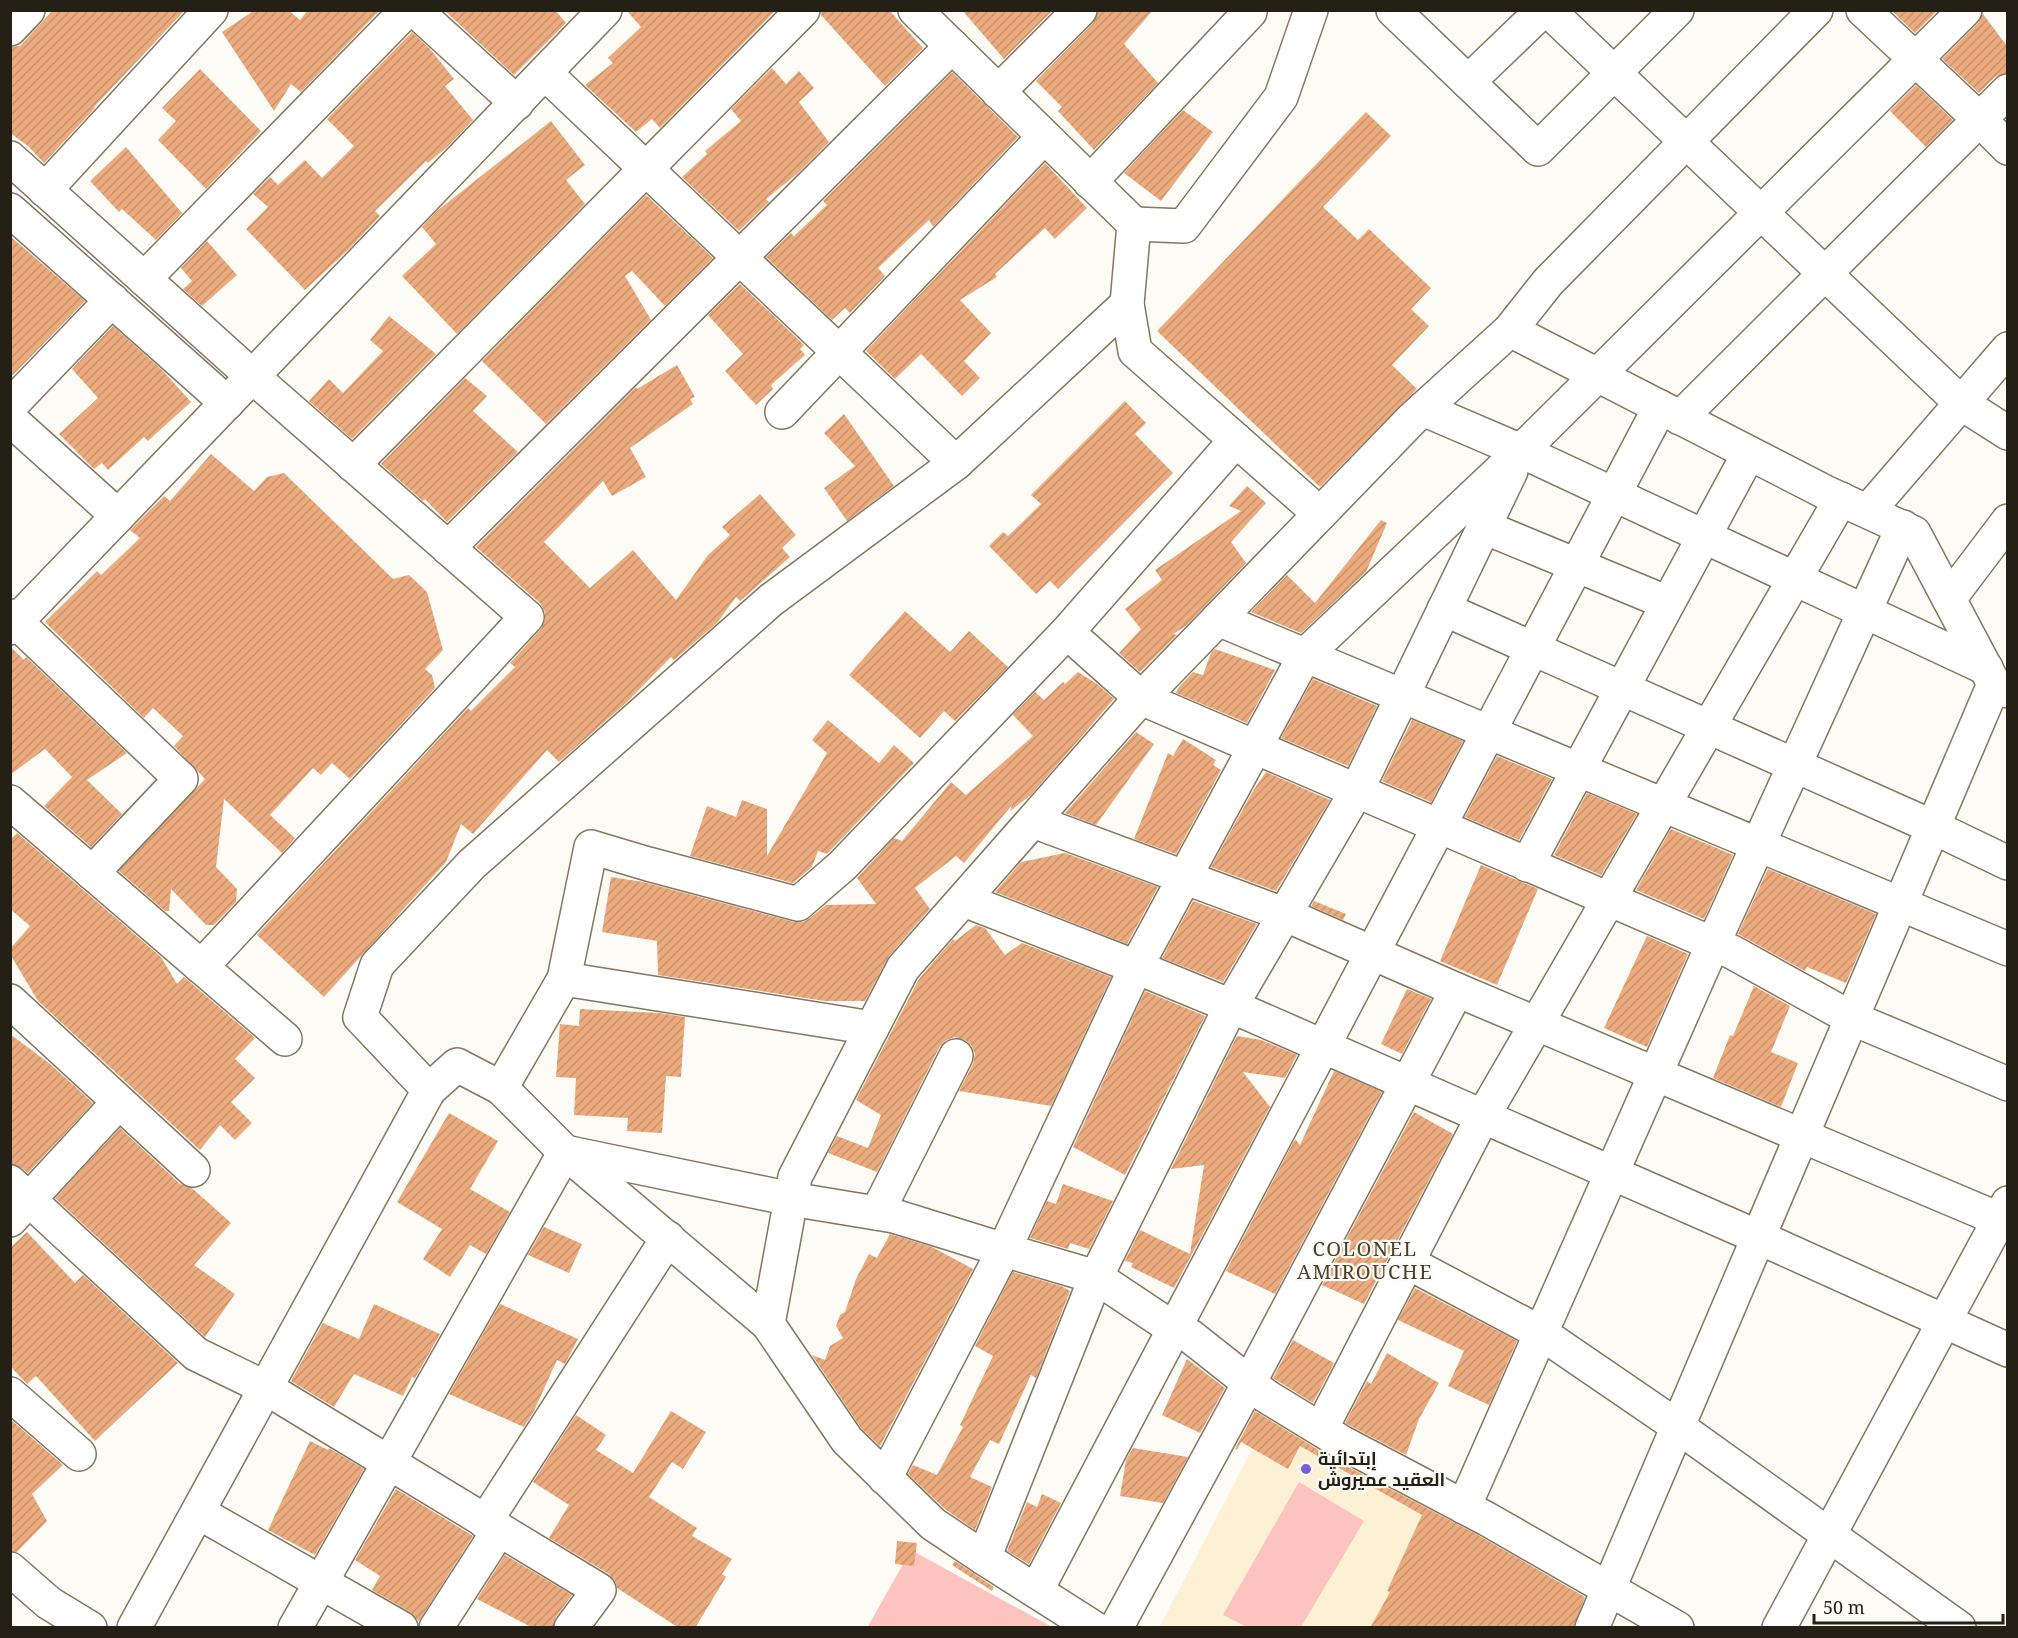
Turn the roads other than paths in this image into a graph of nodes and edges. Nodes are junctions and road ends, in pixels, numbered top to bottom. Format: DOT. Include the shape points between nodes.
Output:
graph roads {
  1 [pos="28,10"];
  2 [pos="211,10"];
  3 [pos="406,10"];
  4 [pos="415,10"];
  5 [pos="605,10"];
  6 [pos="803,10"];
  7 [pos="915,10"];
  8 [pos="1080,10"];
  9 [pos="1311,10"];
  10 [pos="1393,10"];
  11 [pos="1543,10"];
  12 [pos="1548,10"];
  13 [pos="1677,10"];
  14 [pos="1816,10"];
  15 [pos="1863,10"];
  16 [pos="1965,10"];
  17 [pos="1250,12"];
  18 [pos="10,29"];
  19 [pos="952,46"];
  20 [pos="1915,60"];
  21 [pos="545,73"];
  22 [pos="1615,73"];
  23 [pos="1468,82"];
  24 [pos="2007,91"];
  25 [pos="998,92"];
  26 [pos="517,103"];
  27 [pos="1979,119"];
  28 [pos="1044,137"];
  29 [pos="1687,142"];
  30 [pos="2007,148"];
  31 [pos="10,158"];
  32 [pos="646,169"];
  33 [pos="1090,182"];
  34 [pos="45,190"];
  35 [pos="11,210"];
  36 [pos="1762,213"];
  37 [pos="1134,224"];
  38 [pos="740,258"];
  39 [pos="1825,273"];
  40 [pos="144,279"];
  41 [pos="112,300"];
  42 [pos="1127,304"];
  43 [pos="1510,330"];
  44 [pos="2007,349"];
  45 [pos="840,352"];
  46 [pos="1597,375"];
  47 [pos="252,376"];
  48 [pos="227,403"];
  49 [pos="1961,403"];
  50 [pos="10,406"];
  51 [pos="1423,409"];
  52 [pos="782,412"];
  53 [pos="1670,412"];
  54 [pos="10,419"];
  55 [pos="2007,433"];
  56 [pos="1236,440"];
  57 [pos="1521,451"];
  58 [pos="1749,453"];
  59 [pos="956,463"];
  60 [pos="352,465"];
  61 [pos="1613,494"];
  62 [pos="1854,505"];
  63 [pos="1320,514"];
  64 [pos="118,516"];
  65 [pos="2007,521"];
  66 [pos="1484,527"];
  67 [pos="1902,527"];
  68 [pos="1704,537"];
  69 [pos="448,548"];
  70 [pos="1576,565"];
  71 [pos="1795,579"];
  72 [pos="1950,599"];
  73 [pos="1668,603"];
  74 [pos="1444,609"];
  75 [pos="1864,611"];
  76 [pos="1218,619"];
  77 [pos="13,622"];
  78 [pos="1067,632"];
  79 [pos="1532,648"];
  80 [pos="1305,655"];
  81 [pos="1996,681"];
  82 [pos="1622,688"];
  83 [pos="1402,696"];
  84 [pos="1141,698"];
  85 [pos="1709,727"];
  86 [pos="1488,732"];
  87 [pos="1255,748"];
  88 [pos="1794,765"];
  89 [pos="1578,770"];
  90 [pos="1356,792"];
  91 [pos="10,802"];
  92 [pos="1664,806"];
  93 [pos="1033,821"];
  94 [pos="1438,827"];
  95 [pos="1933,827"];
  96 [pos="1758,845"];
  97 [pos="2007,863"];
  98 [pos="1527,865"];
  99 [pos="92,873"];
  100 [pos="1185,877"];
  101 [pos="964,900"];
  102 [pos="1609,900"];
  103 [pos="1899,905"];
  104 [pos="1286,915"];
  105 [pos="2003,939"];
  106 [pos="1713,944"];
  107 [pos="1372,953"];
  108 [pos="201,967"];
  109 [pos="1136,967"];
  110 [pos="564,979"];
  111 [pos="1457,990"];
  112 [pos="10,1001"];
  113 [pos="1231,1006"];
  114 [pos="1851,1018"];
  115 [pos="1536,1024"];
  116 [pos="872,1028"];
  117 [pos="285,1039"];
  118 [pos="1323,1047"];
  119 [pos="956,1056"];
  120 [pos="1655,1074"];
  121 [pos="1407,1084"];
  122 [pos="2007,1084"];
  123 [pos="501,1088"];
  124 [pos="429,1090"];
  125 [pos="119,1102"];
  126 [pos="1482,1118"];
  127 [pos="1801,1135"];
  128 [pos="565,1152"];
  129 [pos="193,1170"];
  130 [pos="1611,1173"];
  131 [pos="791,1198"];
  132 [pos="17,1200"];
  133 [pos="877,1213"];
  134 [pos="2005,1215"];
  135 [pos="1758,1237"];
  136 [pos="668,1238"];
  137 [pos="1004,1250"];
  138 [pos="1407,1262"];
  139 [pos="1096,1277"];
  140 [pos="1944,1321"];
  141 [pos="768,1324"];
  142 [pos="1174,1329"];
  143 [pos="1541,1333"];
  144 [pos="2007,1350"];
  145 [pos="1249,1383"];
  146 [pos="266,1389"];
  147 [pos="10,1394"];
  148 [pos="1677,1426"];
  149 [pos="1321,1429"];
  150 [pos="79,1454"];
  151 [pos="388,1462"];
  152 [pos="885,1478"];
  153 [pos="1464,1507"];
  154 [pos="198,1512"];
  155 [pos="492,1526"];
  156 [pos="1829,1534"];
  157 [pos="984,1558"];
  158 [pos="10,1569"];
  159 [pos="320,1582"];
  160 [pos="1608,1588"];
  161 [pos="1036,1591"];
  162 [pos="78,1624"];
  163 [pos="134,1628"];
  164 [pos="295,1628"];
  165 [pos="400,1628"];
  166 [pos="436,1628"];
  167 [pos="571,1628"];
  168 [pos="1094,1628"];
  169 [pos="1116,1628"];
  170 [pos="1592,1628"];
  171 [pos="1677,1628"];
  172 [pos="1779,1628"];
  173 [pos="1959,1628"];
  1 -- 18 [label="street"];
  2 -- 34 [label="street"];
  3 -- 40 [label="street"];
  4 -- 26 [label="street"];
  5 -- 21 [label="street"];
  6 -- 32 [label="street"];
  7 -- 19 [label="street"];
  8 -- 25 [label="street"];
  9 -- 37 [label="street" via="1281,97 1185,226"];
  10 -- 23 [label="street"];
  11 -- 23 [label="street"];
  12 -- 22 [label="street"];
  13 -- 22 [label="street"];
  14 -- 29 [label="street"];
  15 -- 20 [label="street"];
  16 -- 20 [label="street"];
  17 -- 33 [label="street"];
  19 -- 25 [label="street"];
  19 -- 38 [label="street"];
  20 -- 27 [label="street"];
  20 -- 36 [label="street"];
  21 -- 26 [label="street"];
  21 -- 32 [label="street"];
  22 -- 23 [label="street" via="1538,149"];
  22 -- 29 [label="street"];
  24 -- 27 [label="street"];
  25 -- 28 [label="street"];
  26 -- 47 [label="street"];
  27 -- 30 [label="street"];
  27 -- 39 [label="street"];
  28 -- 33 [label="street"];
  28 -- 45 [label="street"];
  29 -- 36 [label="street"];
  29 -- 43 [label="street" via="1548,282"];
  31 -- 34 [label="street"];
  32 -- 38 [label="street"];
  32 -- 60 [label="street"];
  33 -- 37 [label="street"];
  34 -- 40 [label="street"];
  35 -- 41 [label="street"];
  36 -- 39 [label="street"];
  36 -- 46 [label="street"];
  37 -- 42 [label="street"];
  38 -- 45 [label="street"];
  38 -- 69 [label="street"];
  39 -- 49 [label="street"];
  39 -- 53 [label="street"];
  40 -- 47 [label="street"];
  41 -- 48 [label="street"];
  41 -- 50 [label="street"];
  42 -- 56 [label="street" via="1135,351"];
  42 -- 59 [label="street"];
  43 -- 46 [label="street"];
  43 -- 51 [label="street"];
  44 -- 49 [label="street"];
  45 -- 52 [label="street"];
  45 -- 59 [label="street"];
  46 -- 53 [label="street"];
  46 -- 57 [label="street"];
  47 -- 48 [label="street"];
  47 -- 60 [label="street"];
  48 -- 64 [label="street"];
  49 -- 55 [label="street"];
  49 -- 62 [label="street"];
  51 -- 57 [label="street"];
  51 -- 63 [label="street"];
  53 -- 58 [label="street"];
  53 -- 61 [label="street"];
  54 -- 64 [label="street"];
  56 -- 63 [label="street"];
  56 -- 78 [label="street"];
  57 -- 61 [label="street"];
  57 -- 66 [label="street"];
  57 -- 80 [label="street"];
  58 -- 62 [label="street"];
  58 -- 68 [label="street"];
  59 -- 124 [label="street" via="771,600 472,864 377,965 360,1017"];
  60 -- 69 [label="street"];
  61 -- 68 [label="street"];
  61 -- 70 [label="street"];
  62 -- 67 [label="street"];
  62 -- 71 [label="street"];
  63 -- 76 [label="street"];
  64 -- 77 [label="street"];
  65 -- 72 [label="street"];
  66 -- 70 [label="street"];
  66 -- 74 [label="street"];
  67 -- 72 [label="street" via="1914,532"];
  67 -- 75 [label="street"];
  68 -- 71 [label="street"];
  68 -- 73 [label="street"];
  69 -- 108 [label="street" via="527,617"];
  70 -- 73 [label="street"];
  70 -- 79 [label="street"];
  71 -- 75 [label="street"];
  71 -- 85 [label="street"];
  72 -- 81 [label="street"];
  73 -- 82 [label="street"];
  74 -- 79 [label="street"];
  74 -- 83 [label="street"];
  75 -- 81 [label="street"];
  75 -- 88 [label="street"];
  76 -- 80 [label="street"];
  76 -- 84 [label="street"];
  77 -- 99 [label="street" via="181,779"];
  78 -- 84 [label="street"];
  78 -- 110 [label="street" via="842,866 798,904 591,847"];
  79 -- 82 [label="street"];
  79 -- 86 [label="street"];
  80 -- 83 [label="street"];
  80 -- 87 [label="street"];
  81 -- 95 [label="street"];
  82 -- 85 [label="street"];
  82 -- 89 [label="street"];
  83 -- 86 [label="street"];
  83 -- 90 [label="street"];
  84 -- 87 [label="street"];
  84 -- 93 [label="street"];
  85 -- 88 [label="street"];
  85 -- 92 [label="street"];
  86 -- 89 [label="street"];
  86 -- 94 [label="street"];
  87 -- 90 [label="street"];
  87 -- 100 [label="street"];
  88 -- 95 [label="street"];
  88 -- 96 [label="street"];
  89 -- 92 [label="street"];
  89 -- 98 [label="street"];
  90 -- 94 [label="street"];
  90 -- 104 [label="street"];
  91 -- 99 [label="street"];
  92 -- 96 [label="street"];
  92 -- 102 [label="street"];
  93 -- 100 [label="street"];
  93 -- 101 [label="street"];
  94 -- 98 [label="street"];
  94 -- 107 [label="street"];
  95 -- 97 [label="street"];
  95 -- 103 [label="street"];
  96 -- 103 [label="street"];
  96 -- 106 [label="street"];
  98 -- 102 [label="street"];
  99 -- 108 [label="street"];
  100 -- 104 [label="street"];
  100 -- 109 [label="street"];
  101 -- 109 [label="street"];
  101 -- 116 [label="street" via="903,968"];
  102 -- 106 [label="street"];
  102 -- 115 [label="street"];
  103 -- 105 [label="street"];
  103 -- 114 [label="street"];
  104 -- 107 [label="street"];
  104 -- 113 [label="street"];
  106 -- 114 [label="street"];
  106 -- 120 [label="street"];
  107 -- 111 [label="street"];
  107 -- 118 [label="street"];
  108 -- 117 [label="street"];
  109 -- 113 [label="street"];
  109 -- 137 [label="street"];
  110 -- 116 [label="street"];
  110 -- 123 [label="street"];
  111 -- 115 [label="street"];
  111 -- 121 [label="street"];
  112 -- 125 [label="street"];
  113 -- 118 [label="street"];
  113 -- 139 [label="street"];
  114 -- 122 [label="street"];
  114 -- 127 [label="street"];
  115 -- 120 [label="street"];
  115 -- 126 [label="street"];
  116 -- 131 [label="street" via="795,1177"];
  118 -- 121 [label="street"];
  118 -- 142 [label="street"];
  119 -- 133 [label="street"];
  120 -- 127 [label="street"];
  120 -- 130 [label="street"];
  121 -- 126 [label="street"];
  121 -- 145 [label="street"];
  123 -- 124 [label="street" via="458,1065"];
  123 -- 128 [label="street"];
  124 -- 146 [label="street"];
  125 -- 129 [label="street"];
  125 -- 132 [label="street"];
  126 -- 130 [label="street"];
  126 -- 138 [label="street"];
  127 -- 134 [label="street"];
  127 -- 135 [label="street"];
  128 -- 131 [label="street"];
  128 -- 136 [label="street"];
  128 -- 151 [label="street"];
  130 -- 135 [label="street"];
  130 -- 143 [label="street"];
  131 -- 133 [label="street"];
  131 -- 141 [label="street"];
  132 -- 146 [label="street" via="196,1354"];
  133 -- 137 [label="street"];
  134 -- 140 [label="street"];
  135 -- 140 [label="street"];
  135 -- 148 [label="street"];
  136 -- 141 [label="street"];
  136 -- 155 [label="street"];
  137 -- 139 [label="street"];
  137 -- 152 [label="street"];
  138 -- 143 [label="street"];
  138 -- 149 [label="street"];
  139 -- 142 [label="street"];
  139 -- 157 [label="street"];
  140 -- 144 [label="street"];
  140 -- 156 [label="street"];
  141 -- 152 [label="street" via="847,1440"];
  142 -- 145 [label="street" via="1190,1336"];
  142 -- 161 [label="street"];
  143 -- 148 [label="street"];
  143 -- 153 [label="street"];
  145 -- 149 [label="street"];
  145 -- 169 [label="street"];
  146 -- 151 [label="street"];
  146 -- 154 [label="street"];
  147 -- 150 [label="street"];
  148 -- 156 [label="street"];
  148 -- 160 [label="street"];
  149 -- 153 [label="street"];
  151 -- 155 [label="street"];
  151 -- 159 [label="street"];
  152 -- 157 [label="street" via="933,1524"];
  153 -- 160 [label="street"];
  154 -- 159 [label="street"];
  154 -- 163 [label="street"];
  155 -- 166 [label="street"];
  155 -- 167 [label="street" via="599,1590"];
  156 -- 172 [label="street"];
  156 -- 173 [label="street"];
  157 -- 161 [label="street"];
  158 -- 162 [label="street"];
  159 -- 164 [label="street"];
  159 -- 165 [label="street"];
  160 -- 170 [label="street"];
  160 -- 171 [label="street"];
  161 -- 168 [label="street"];
}
